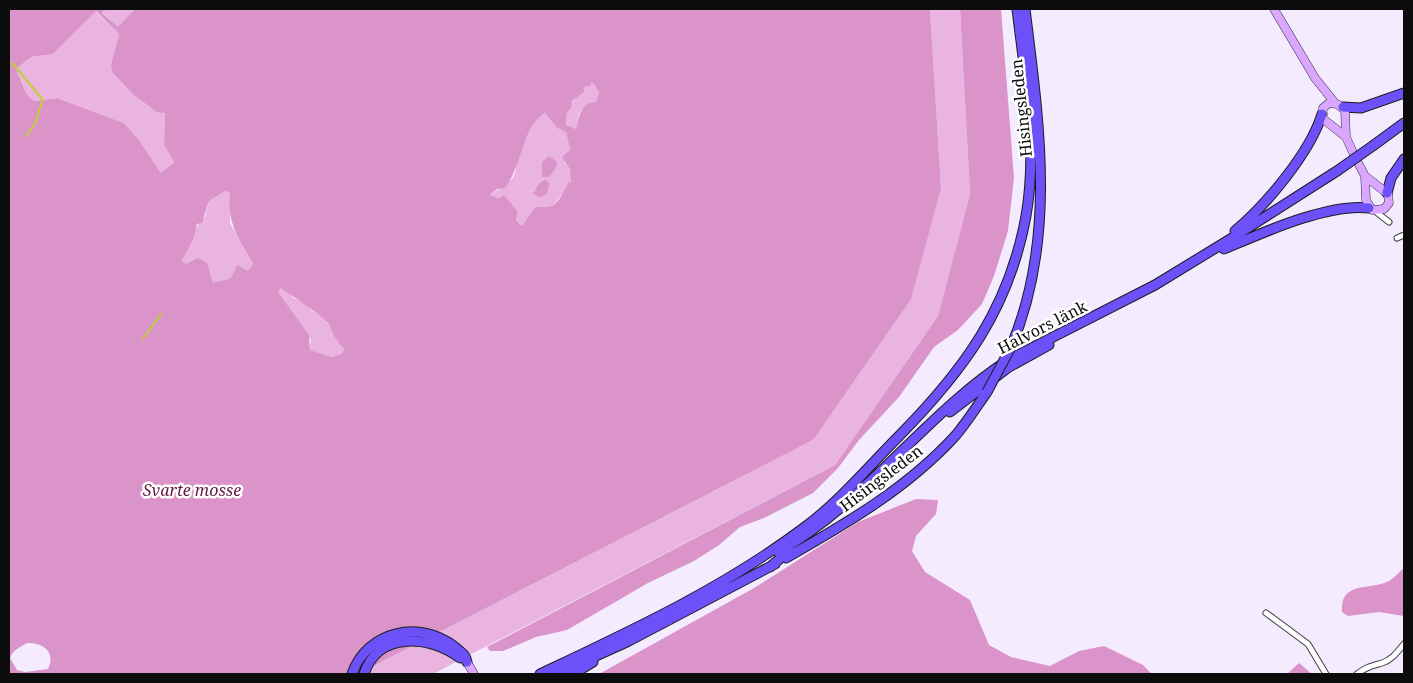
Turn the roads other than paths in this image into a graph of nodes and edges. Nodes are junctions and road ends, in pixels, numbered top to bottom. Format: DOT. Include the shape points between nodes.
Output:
graph roads {
  1 [pos="1018,9"];
  2 [pos="1025,9"];
  3 [pos="1274,9"];
  4 [pos="1315,78"];
  5 [pos="1404,93"];
  6 [pos="1339,105"];
  7 [pos="1322,111"];
  8 [pos="1404,123"];
  9 [pos="1404,128"];
  10 [pos="1346,137"];
  11 [pos="1375,146"];
  12 [pos="1404,159"];
  13 [pos="1338,172"];
  14 [pos="1365,176"];
  15 [pos="1387,192"];
  16 [pos="1387,205"];
  17 [pos="1372,209"];
  18 [pos="1404,235"];
  19 [pos="1397,238"];
  20 [pos="1224,249"];
  21 [pos="1213,250"];
  22 [pos="770,566"];
  23 [pos="716,586"];
  24 [pos="1266,613"];
  25 [pos="1404,644"];
  26 [pos="613,647"];
  27 [pos="467,662"];
  28 [pos="352,674"];
  29 [pos="364,674"];
  30 [pos="474,674"];
  31 [pos="540,674"];
  32 [pos="556,674"];
  33 [pos="573,674"];
  34 [pos="1326,674"];
  35 [pos="1357,674"];
  1 -- 23 [label="highway, Hisingsleden" via="1031,143 1028,198 1014,265 985,331 939,394 827,508 775,548"];
  2 -- 22 [label="highway, Hisingsleden, bridge" via="1039,135 1041,197 1034,270 1011,347 987,392 957,434 914,476 862,513"];
  3 -- 4 [label="street"];
  4 -- 6 [label="street"];
  4 -- 7 [label="street"];
  5 -- 6 [label="highway" via="1361,108"];
  6 -- 7 [label="street" via="1329,103"];
  6 -- 10 [label="street" via="1346,113"];
  7 -- 10 [label="street" via="1324,120"];
  7 -- 21 [label="highway" via="1314,134 1272,194"];
  8 -- 11 [label="highway, Halvors länk"];
  9 -- 11 [label="highway, Halvors länk"];
  10 -- 14 [label="street"];
  11 -- 13 [label="highway, Halvors länk, bridge"];
  12 -- 15 [label="highway" via="1391,178"];
  13 -- 20 [label="highway, Halvors länk"];
  13 -- 21 [label="highway, Halvors länk"];
  14 -- 15 [label="street"];
  14 -- 17 [label="street" via="1366,200"];
  15 -- 16 [label="street" via="1390,197"];
  16 -- 17 [label="street" via="1382,210"];
  16 -- 17 [label="street" via="1389,222"];
  17 -- 20 [label="highway" via="1355,207 1296,220"];
  18 -- 19 [label="street"];
  20 -- 22 [label="highway, Halvors länk" via="1033,354 985,384 934,425 836,520"];
  21 -- 23 [label="highway, Halvors länk" via="1155,285 989,372 938,414 868,484 820,526"];
  22 -- 26 [label="highway, Hisingsleden"];
  23 -- 31 [label="highway, Hisingsleden" via="618,638"];
  24 -- 34 [label="street" via="1308,644"];
  25 -- 35 [label="street" via="1393,657 1366,666"];
  26 -- 32 [label="highway, Hisingsleden"];
  26 -- 33 [label="highway" via="610,653"];
  27 -- 28 [label="highway" via="463,654 442,639 404,632 381,639 368,648"];
  27 -- 29 [label="highway" via="438,644 408,641 380,651"];
  27 -- 30 [label="street"];
}
